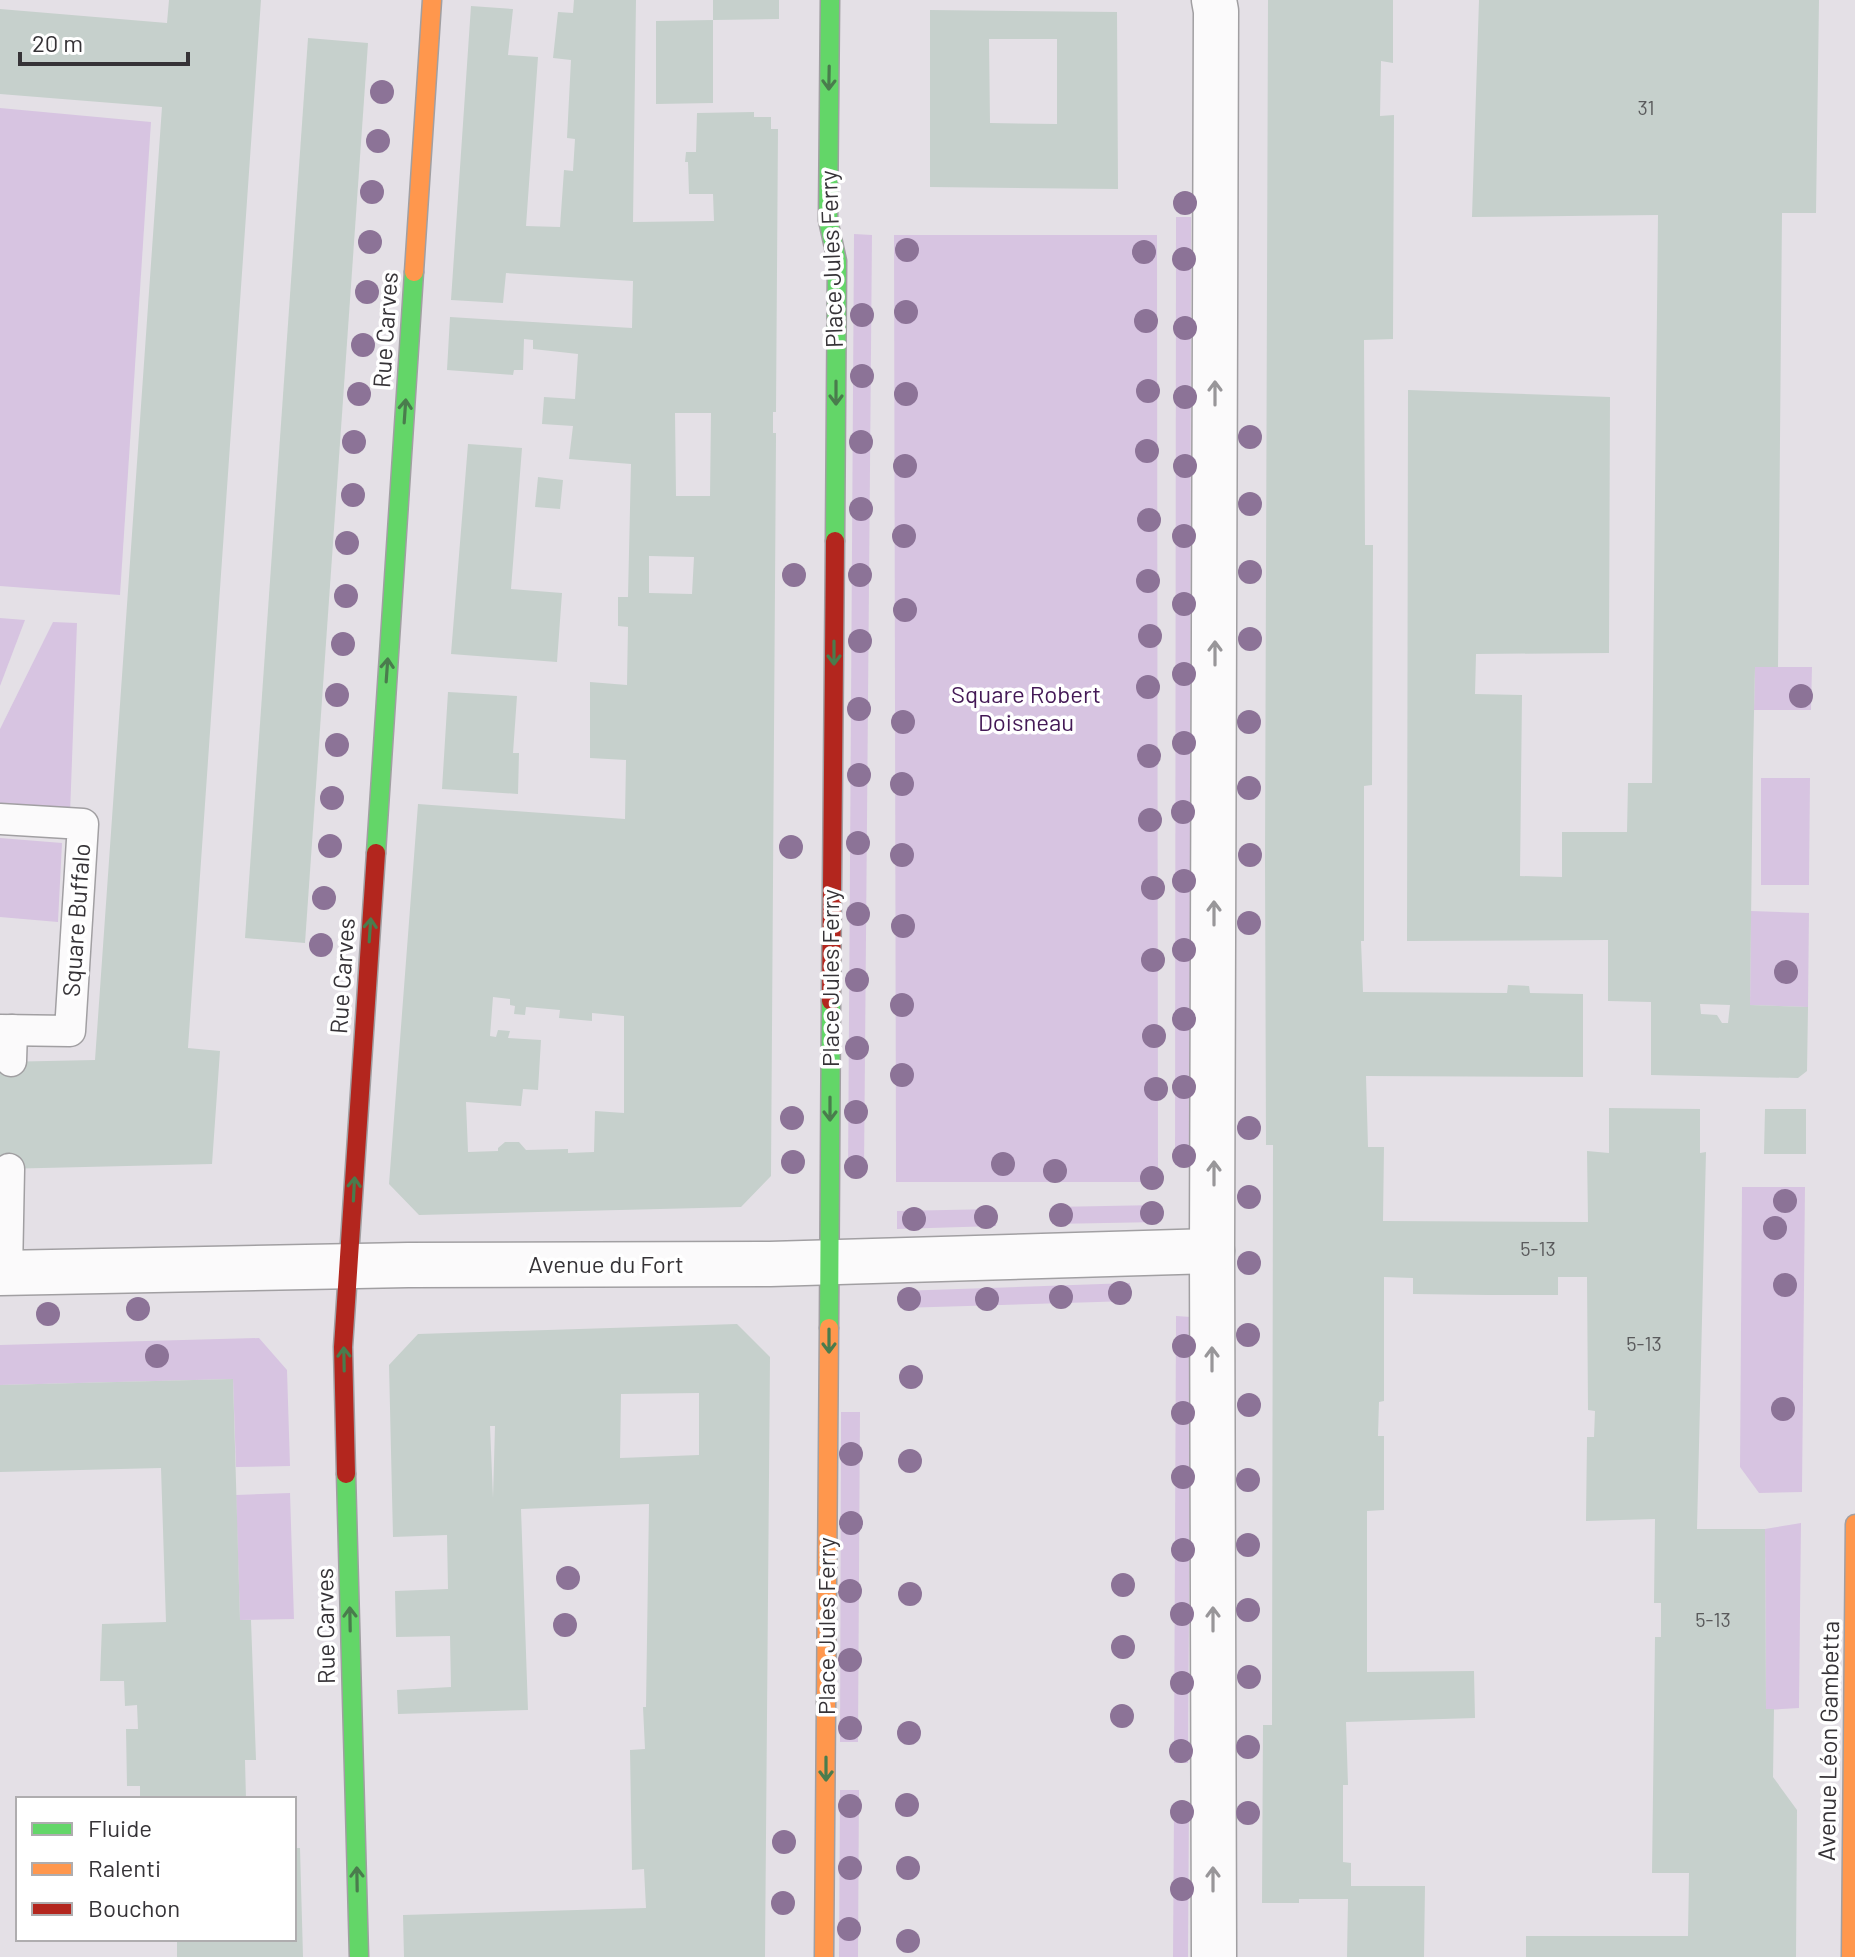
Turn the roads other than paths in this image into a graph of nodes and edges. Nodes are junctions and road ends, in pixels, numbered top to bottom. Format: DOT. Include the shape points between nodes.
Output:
graph roads {
  1 [pos="432,0"];
  2 [pos="830,0"];
  3 [pos="1214,0"];
  4 [pos="0,819"];
  5 [pos="6,1030"];
  6 [pos="11,1061"];
  7 [pos="9,1169"];
  8 [pos="1212,1251"];
  9 [pos="829,1263"];
  10 [pos="349,1267"];
  11 [pos="4,1273"];
  12 [pos="1855,1524"];
  13 [pos="359,1957"];
  14 [pos="824,1957"];
  15 [pos="1214,1957"];
  16 [pos="1851,1957"];
  10 -- 1 [label="street, Rue Carves, one-way"];
  2 -- 9 [label="street, Place Jules Ferry, one-way" via="828,220 837,276"];
  8 -- 3 [label="street, one-way"];
  4 -- 5 [label="lane, Square Buffalo" via="83,824 70,1031"];
  5 -- 6 [label="lane"];
  7 -- 11 [label="lane"];
  8 -- 9 [label="street, Avenue du Fort"];
  15 -- 8 [label="street, one-way"];
  9 -- 10 [label="street, Avenue du Fort"];
  9 -- 14 [label="street, Place Jules Ferry, one-way"];
  10 -- 11 [label="street, Avenue du Fort"];
  13 -- 10 [label="street, Rue Carves, one-way" via="343,1347"];
  12 -- 16 [label="street, Avenue Léon Gambetta"];
}
